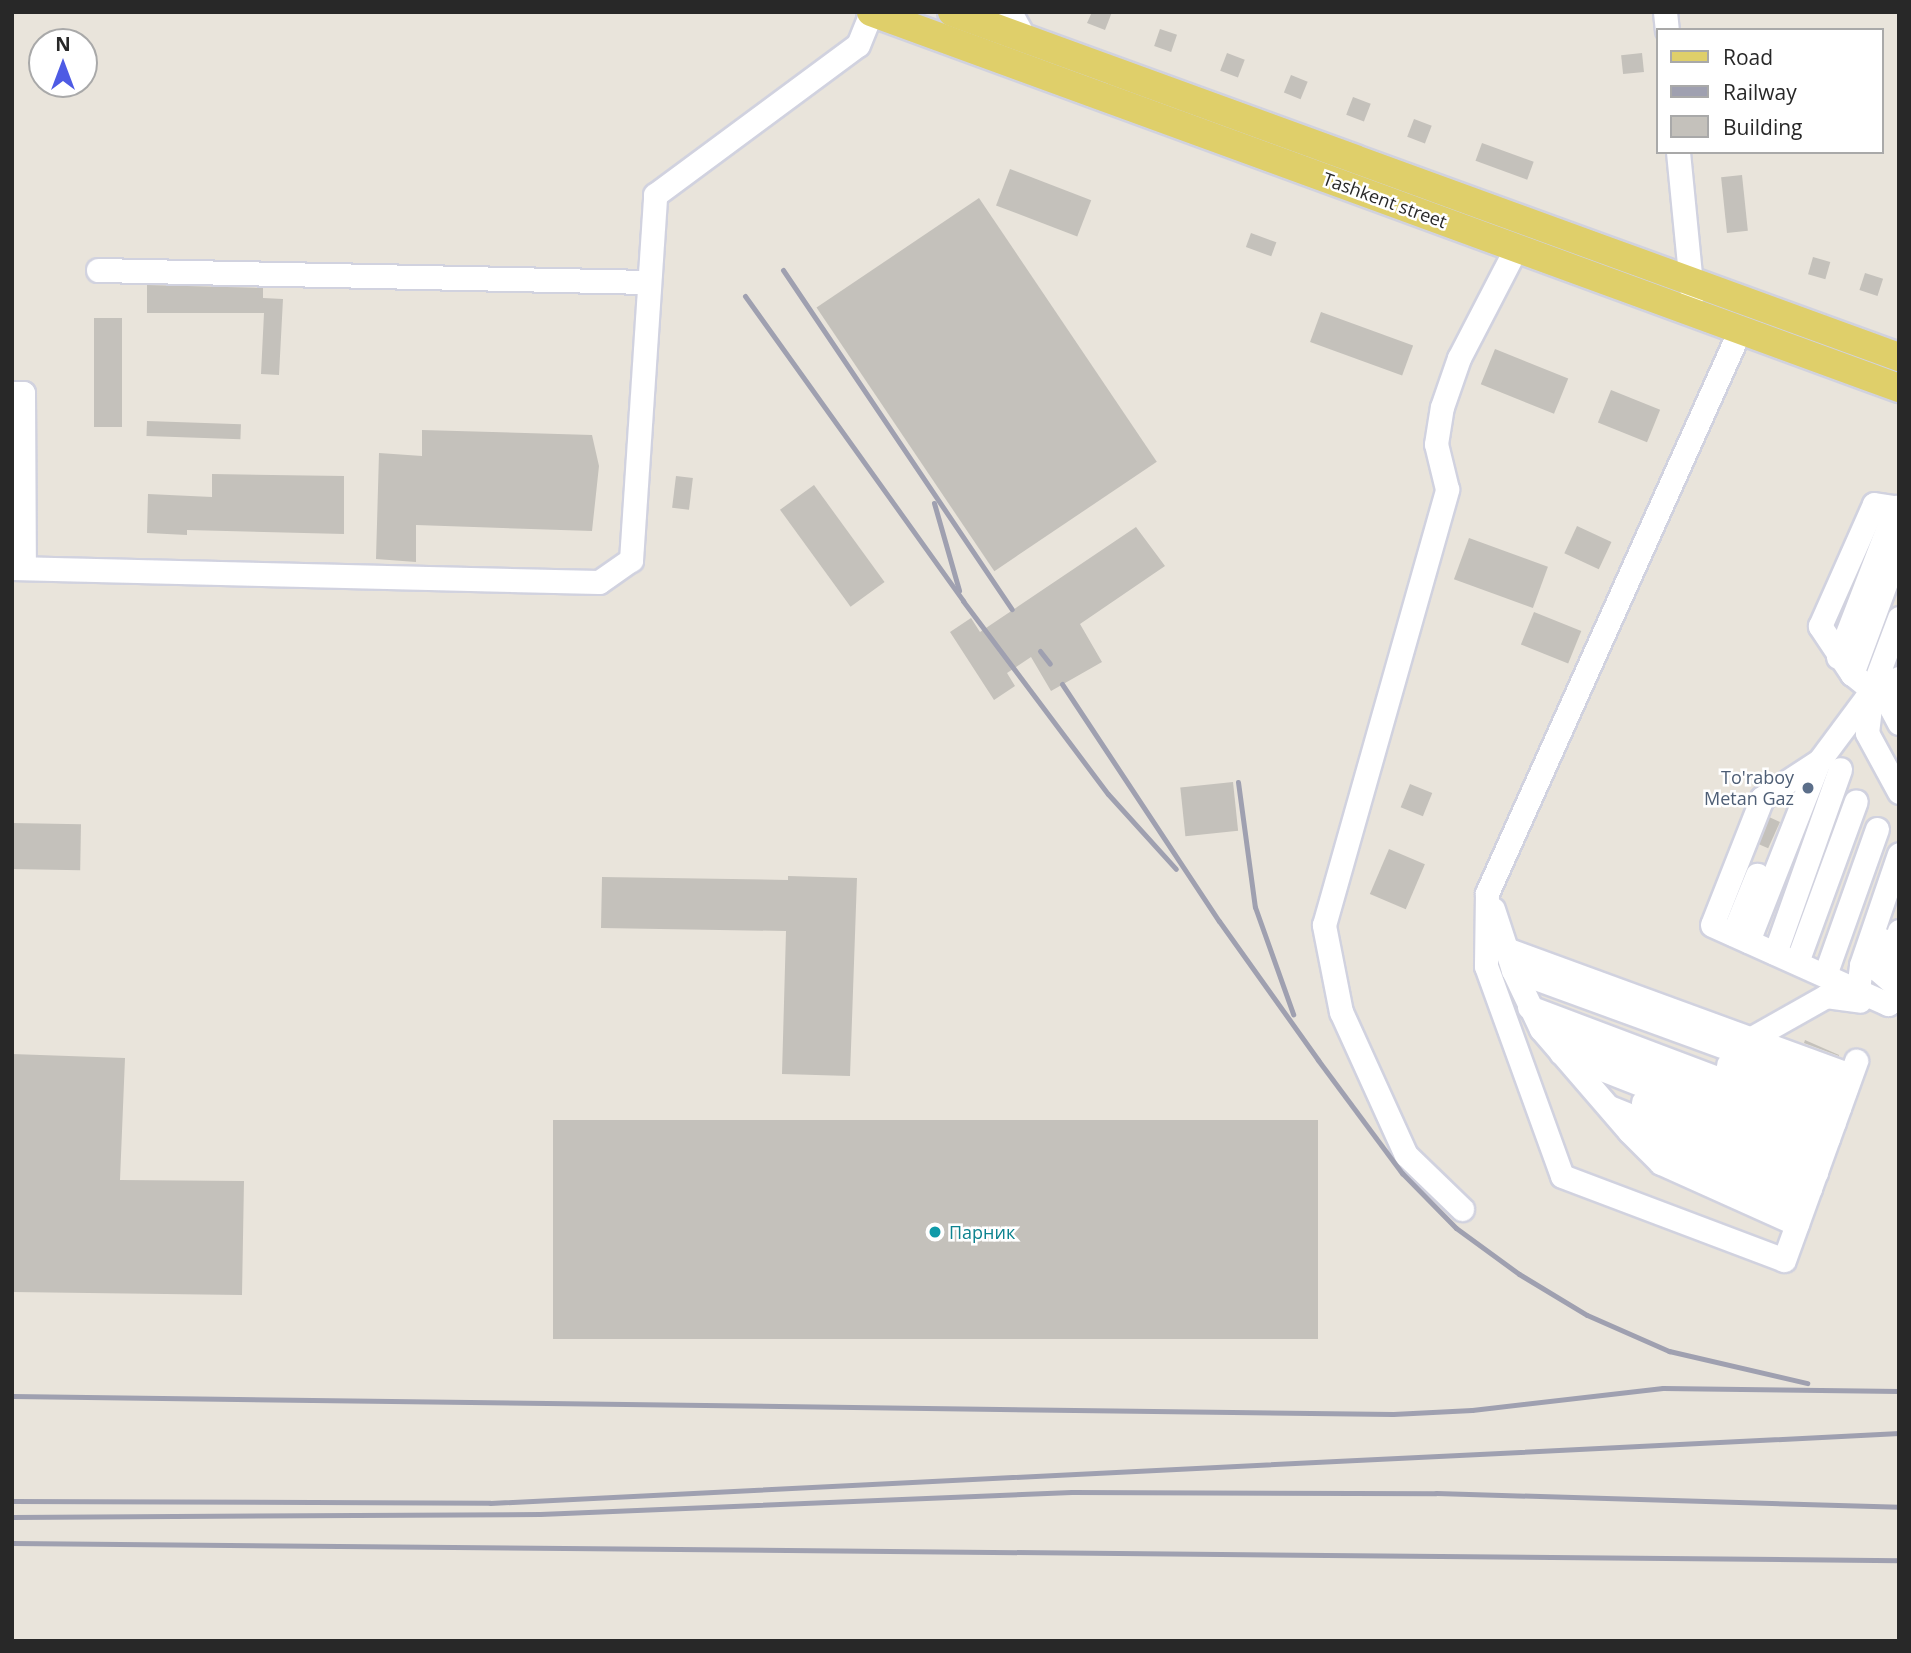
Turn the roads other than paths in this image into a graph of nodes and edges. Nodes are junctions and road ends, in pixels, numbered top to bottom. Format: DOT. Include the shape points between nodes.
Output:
graph roads {
  1 [pos="871,12"];
  2 [pos="953,12"];
  3 [pos="1010,12"];
  4 [pos="1025,39"];
  5 [pos="1678,154"];
  6 [pos="1516,248"];
  7 [pos="98,270"];
  8 [pos="648,282"];
  9 [pos="1691,282"];
  10 [pos="1694,313"];
  11 [pos="1739,332"];
  12 [pos="1899,357"];
  13 [pos="1899,388"];
  14 [pos="12,393"];
  15 [pos="1893,510"];
  16 [pos="1899,547"];
  17 [pos="18,568"];
  18 [pos="1899,618"];
  19 [pos="1839,655"];
  20 [pos="1899,678"];
  21 [pos="1899,686"];
  22 [pos="1871,698"];
  23 [pos="1899,723"];
  24 [pos="1899,761"];
  25 [pos="1899,792"];
  26 [pos="1859,801"];
  27 [pos="1899,891"];
  28 [pos="1487,893"];
  29 [pos="1899,932"];
  30 [pos="1779,955"];
  31 [pos="1899,963"];
  32 [pos="1518,979"];
  33 [pos="1858,990"];
  34 [pos="1895,996"];
  35 [pos="1541,1029"];
  36 [pos="1750,1038"];
  37 [pos="1561,1053"];
  38 [pos="1578,1076"];
  39 [pos="1603,1104"];
  40 [pos="1827,1140"];
  41 [pos="1462,1209"];
  1 -- 6 [label="main road, Tashkent street"];
  1 -- 8 [label="street" via="858,45 655,195"];
  2 -- 4 [label="main road, Tashkent street"];
  3 -- 4 [label="street"];
  4 -- 9 [label="main road, Tashkent street"];
  5 -- 9 [label="street"];
  6 -- 10 [label="main road, Tashkent street"];
  6 -- 41 [label="street" via="1459,358 1441,407 1436,444 1447,489 1324,925 1341,1012 1406,1155"];
  7 -- 8 [label="street"];
  8 -- 17 [label="street" via="631,560 599,582"];
  9 -- 10 [label="street"];
  9 -- 12 [label="main road, Tashkent street"];
  10 -- 11 [label="main road, Tashkent street"];
  11 -- 13 [label="main road, Tashkent street"];
  11 -- 28 [label="street"];
  14 -- 17 [label="street" via="23,393"];
  15 -- 19 [label="street"];
  16 -- 19 [label="street"];
  18 -- 22 [label="street"];
  19 -- 22 [label="street"];
  20 -- 22 [label="street"];
  21 -- 23 [label="street" via="1891,708"];
  22 -- 24 [label="street"];
  22 -- 25 [label="street" via="1867,733"];
  22 -- 26 [label="street"];
  26 -- 30 [label="street"];
  26 -- 30 [label="street"];
  26 -- 30 [label="street"];
  26 -- 30 [label="street" via="1790,780"];
  26 -- 33 [label="street"];
  27 -- 34 [label="street" via="1877,969"];
  28 -- 32 [label="street"];
  28 -- 40 [label="street" via="1486,967 1562,1176 1784,1260"];
  29 -- 31 [label="street" via="1892,953"];
  30 -- 33 [label="street"];
  32 -- 35 [label="street"];
  32 -- 36 [label="street"];
  32 -- 40 [label="street"];
  32 -- 40 [label="street"];
  33 -- 34 [label="street"];
  34 -- 36 [label="street" via="1826,996"];
  35 -- 37 [label="street"];
  35 -- 40 [label="street"];
  36 -- 40 [label="street"];
  37 -- 38 [label="street"];
  37 -- 40 [label="street"];
  38 -- 39 [label="street"];
  38 -- 40 [label="street"];
  39 -- 40 [label="street"];
  39 -- 40 [label="street" via="1629,1132"];
}
